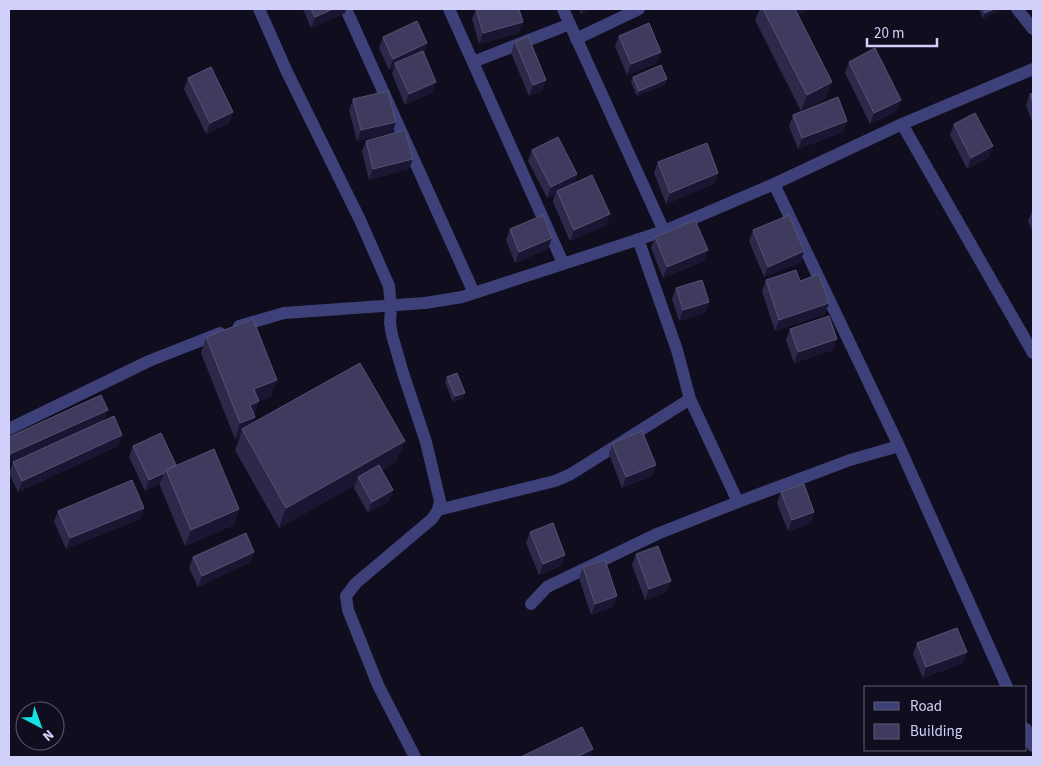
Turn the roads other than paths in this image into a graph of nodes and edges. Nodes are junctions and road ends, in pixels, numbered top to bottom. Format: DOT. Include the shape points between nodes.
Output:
graph roads {
  1 [pos="259,9"];
  2 [pos="346,9"];
  3 [pos="449,9"];
  4 [pos="563,9"];
  5 [pos="640,9"];
  6 [pos="1018,9"];
  7 [pos="570,24"];
  8 [pos="1033,29"];
  9 [pos="576,39"];
  10 [pos="473,62"];
  11 [pos="1033,69"];
  12 [pos="902,124"];
  13 [pos="774,184"];
  14 [pos="664,231"];
  15 [pos="638,239"];
  16 [pos="563,264"];
  17 [pos="474,292"];
  18 [pos="391,306"];
  19 [pos="1033,353"];
  20 [pos="690,399"];
  21 [pos="9,430"];
  22 [pos="899,446"];
  23 [pos="738,502"];
  24 [pos="438,510"];
  25 [pos="532,604"];
  26 [pos="1008,686"];
  27 [pos="1027,731"];
  28 [pos="1033,746"];
  29 [pos="415,757"];
  1 -- 18 [label="street" via="364,229 389,286"];
  2 -- 17 [label="street"];
  3 -- 10 [label="street"];
  4 -- 7 [label="street"];
  5 -- 9 [label="street"];
  6 -- 8 [label="street"];
  7 -- 9 [label="street"];
  7 -- 10 [label="street"];
  9 -- 14 [label="street"];
  10 -- 16 [label="street"];
  11 -- 12 [label="street"];
  12 -- 13 [label="street"];
  12 -- 19 [label="street"];
  13 -- 14 [label="street"];
  13 -- 22 [label="street"];
  14 -- 15 [label="street"];
  15 -- 16 [label="street"];
  15 -- 20 [label="street" via="677,350"];
  16 -- 17 [label="street"];
  17 -- 18 [label="street" via="462,297"];
  18 -- 21 [label="street" via="284,313 244,324 149,361"];
  18 -- 24 [label="street" via="392,335 426,442 440,501"];
  20 -- 23 [label="street"];
  20 -- 24 [label="street" via="572,474"];
  22 -- 23 [label="street" via="850,460"];
  22 -- 26 [label="street"];
  23 -- 25 [label="street" via="657,534 547,587"];
  24 -- 29 [label="street" via="432,519 356,583 346,596 348,610 378,685"];
  27 -- 28 [label="street"];
}
